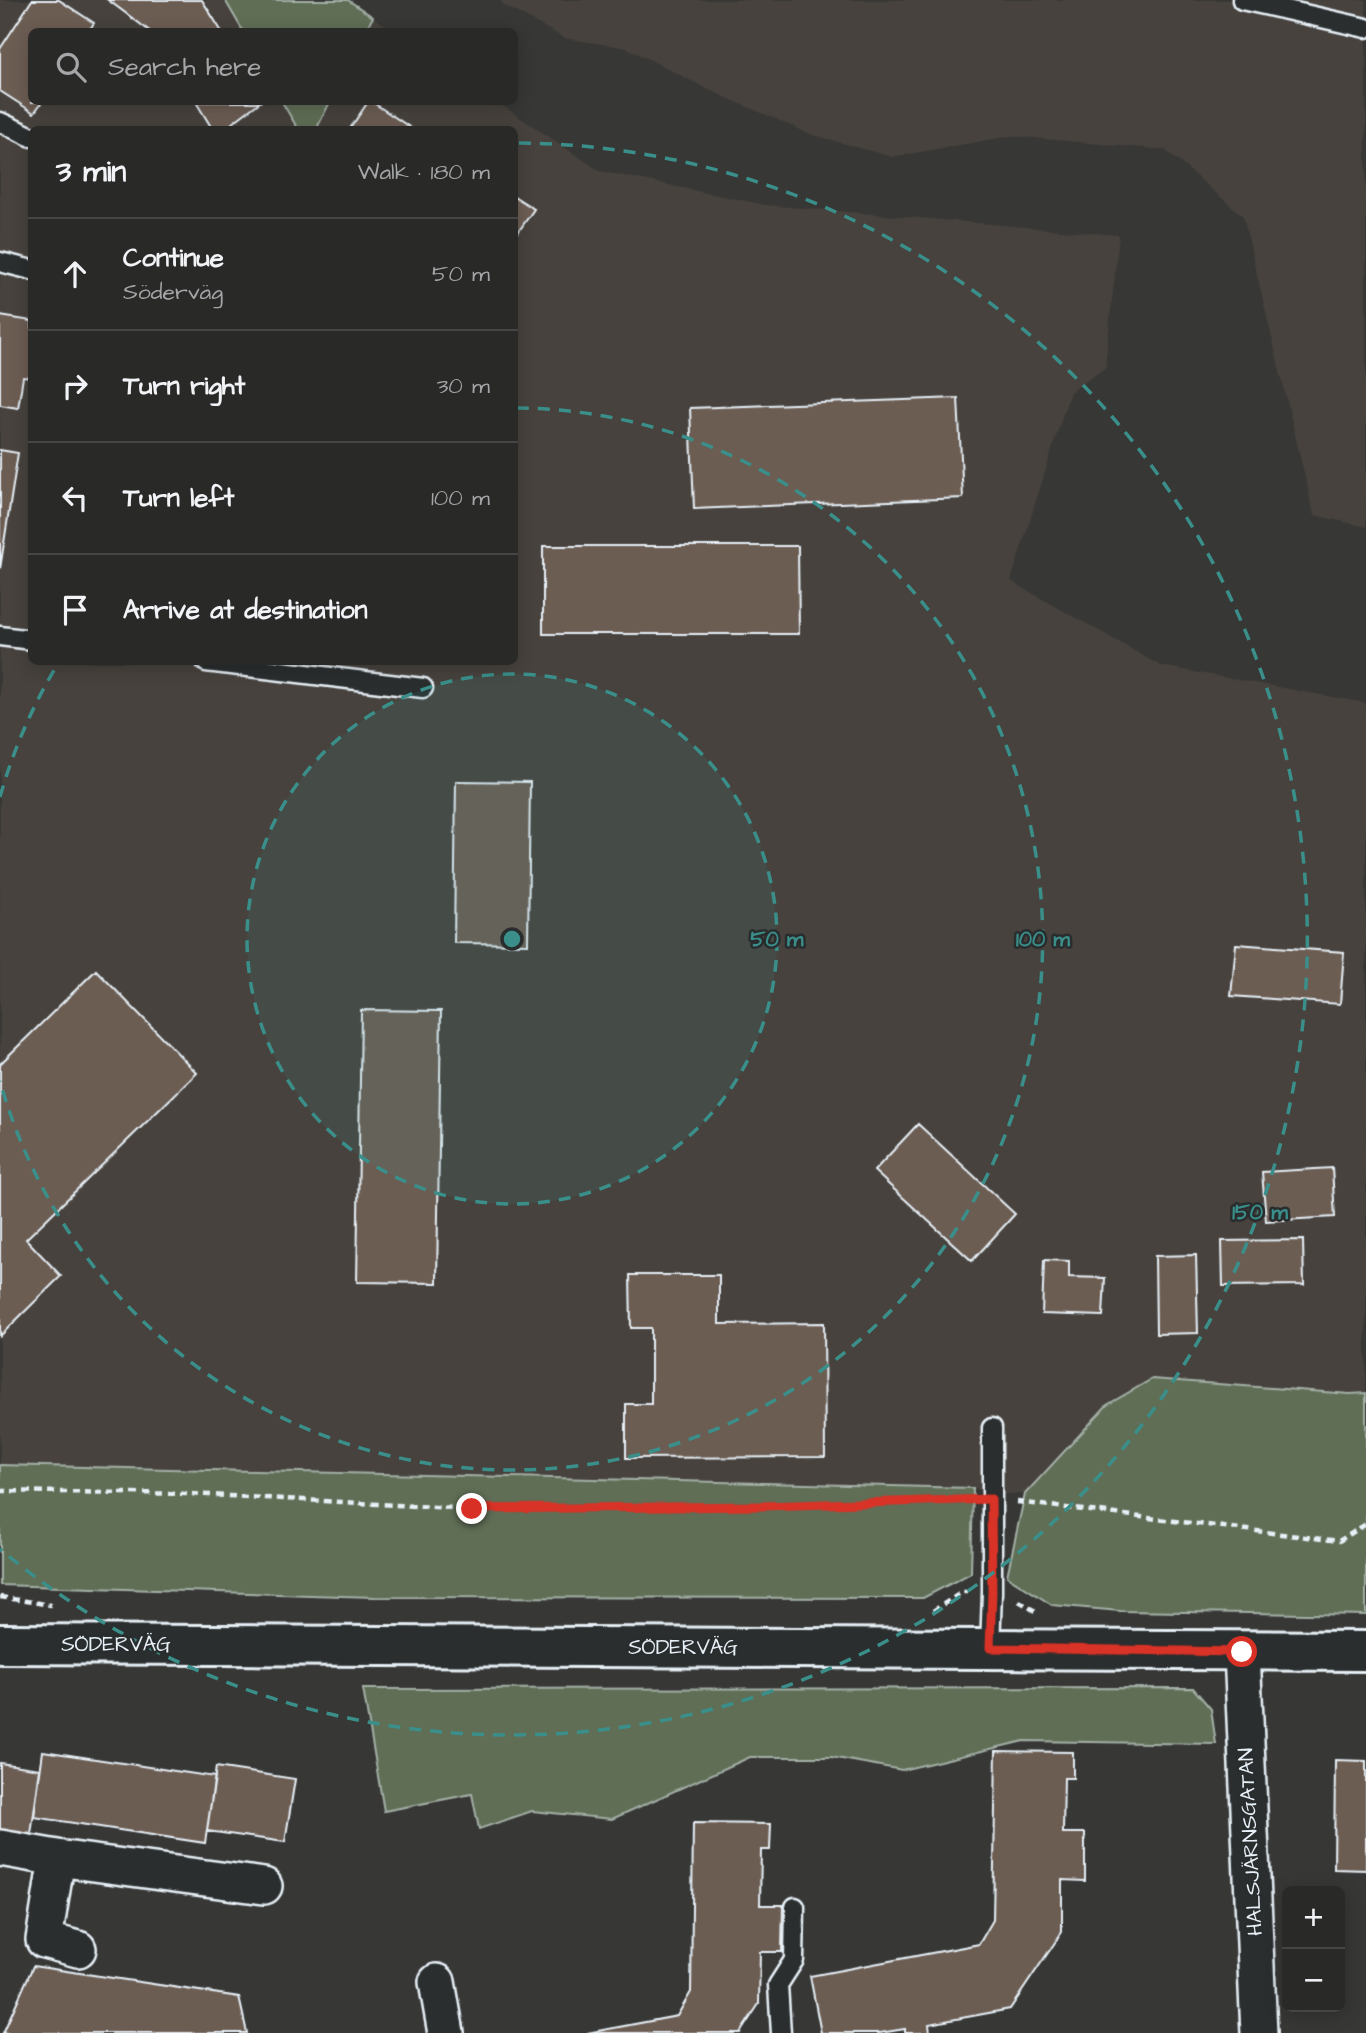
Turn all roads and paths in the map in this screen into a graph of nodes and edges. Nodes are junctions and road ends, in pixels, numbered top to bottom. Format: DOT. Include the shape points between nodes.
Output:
graph roads {
  1 [pos="1242,0"];
  2 [pos="1366,28"];
  3 [pos="0,122"];
  4 [pos="28,135"];
  5 [pos="0,262"];
  6 [pos="28,270"];
  7 [pos="0,636"];
  8 [pos="28,640"];
  9 [pos="231,665"];
  10 [pos="423,688"];
  11 [pos="992,1428"];
  12 [pos="0,1490"];
  13 [pos="991,1499"];
  14 [pos="1366,1524"];
  15 [pos="0,1644"];
  16 [pos="990,1648"];
  17 [pos="1366,1651"];
  18 [pos="1242,1652"];
  19 [pos="0,1848"];
  20 [pos="57,1858"];
  21 [pos="264,1886"];
  22 [pos="795,1907"];
  23 [pos="78,1949"];
  24 [pos="437,1982"];
  25 [pos="446,2033"];
  26 [pos="781,2033"];
  27 [pos="1259,2033"];
  1 -- 2 [label="lane"];
  3 -- 4 [label="lane"];
  5 -- 6 [label="lane"];
  7 -- 8 [label="lane"];
  9 -- 10 [label="lane"];
  11 -- 13 [label="lane"];
  12 -- 13 [label="path" via="191,1494 472,1509"];
  13 -- 14 [label="path" via="1339,1541"];
  13 -- 16 [label="lane"];
  15 -- 16 [label="main road, SÖDERVÄG"];
  16 -- 18 [label="main road, SÖDERVÄG"];
  17 -- 18 [label="main road, SÖDERVÄG"];
  18 -- 27 [label="street, HALSJÄRNSGATAN"];
  19 -- 20 [label="street"];
  20 -- 21 [label="street"];
  20 -- 23 [label="street" via="44,1940"];
  22 -- 26 [label="lane" via="794,1960 778,1985"];
  24 -- 25 [label="street"];
}
